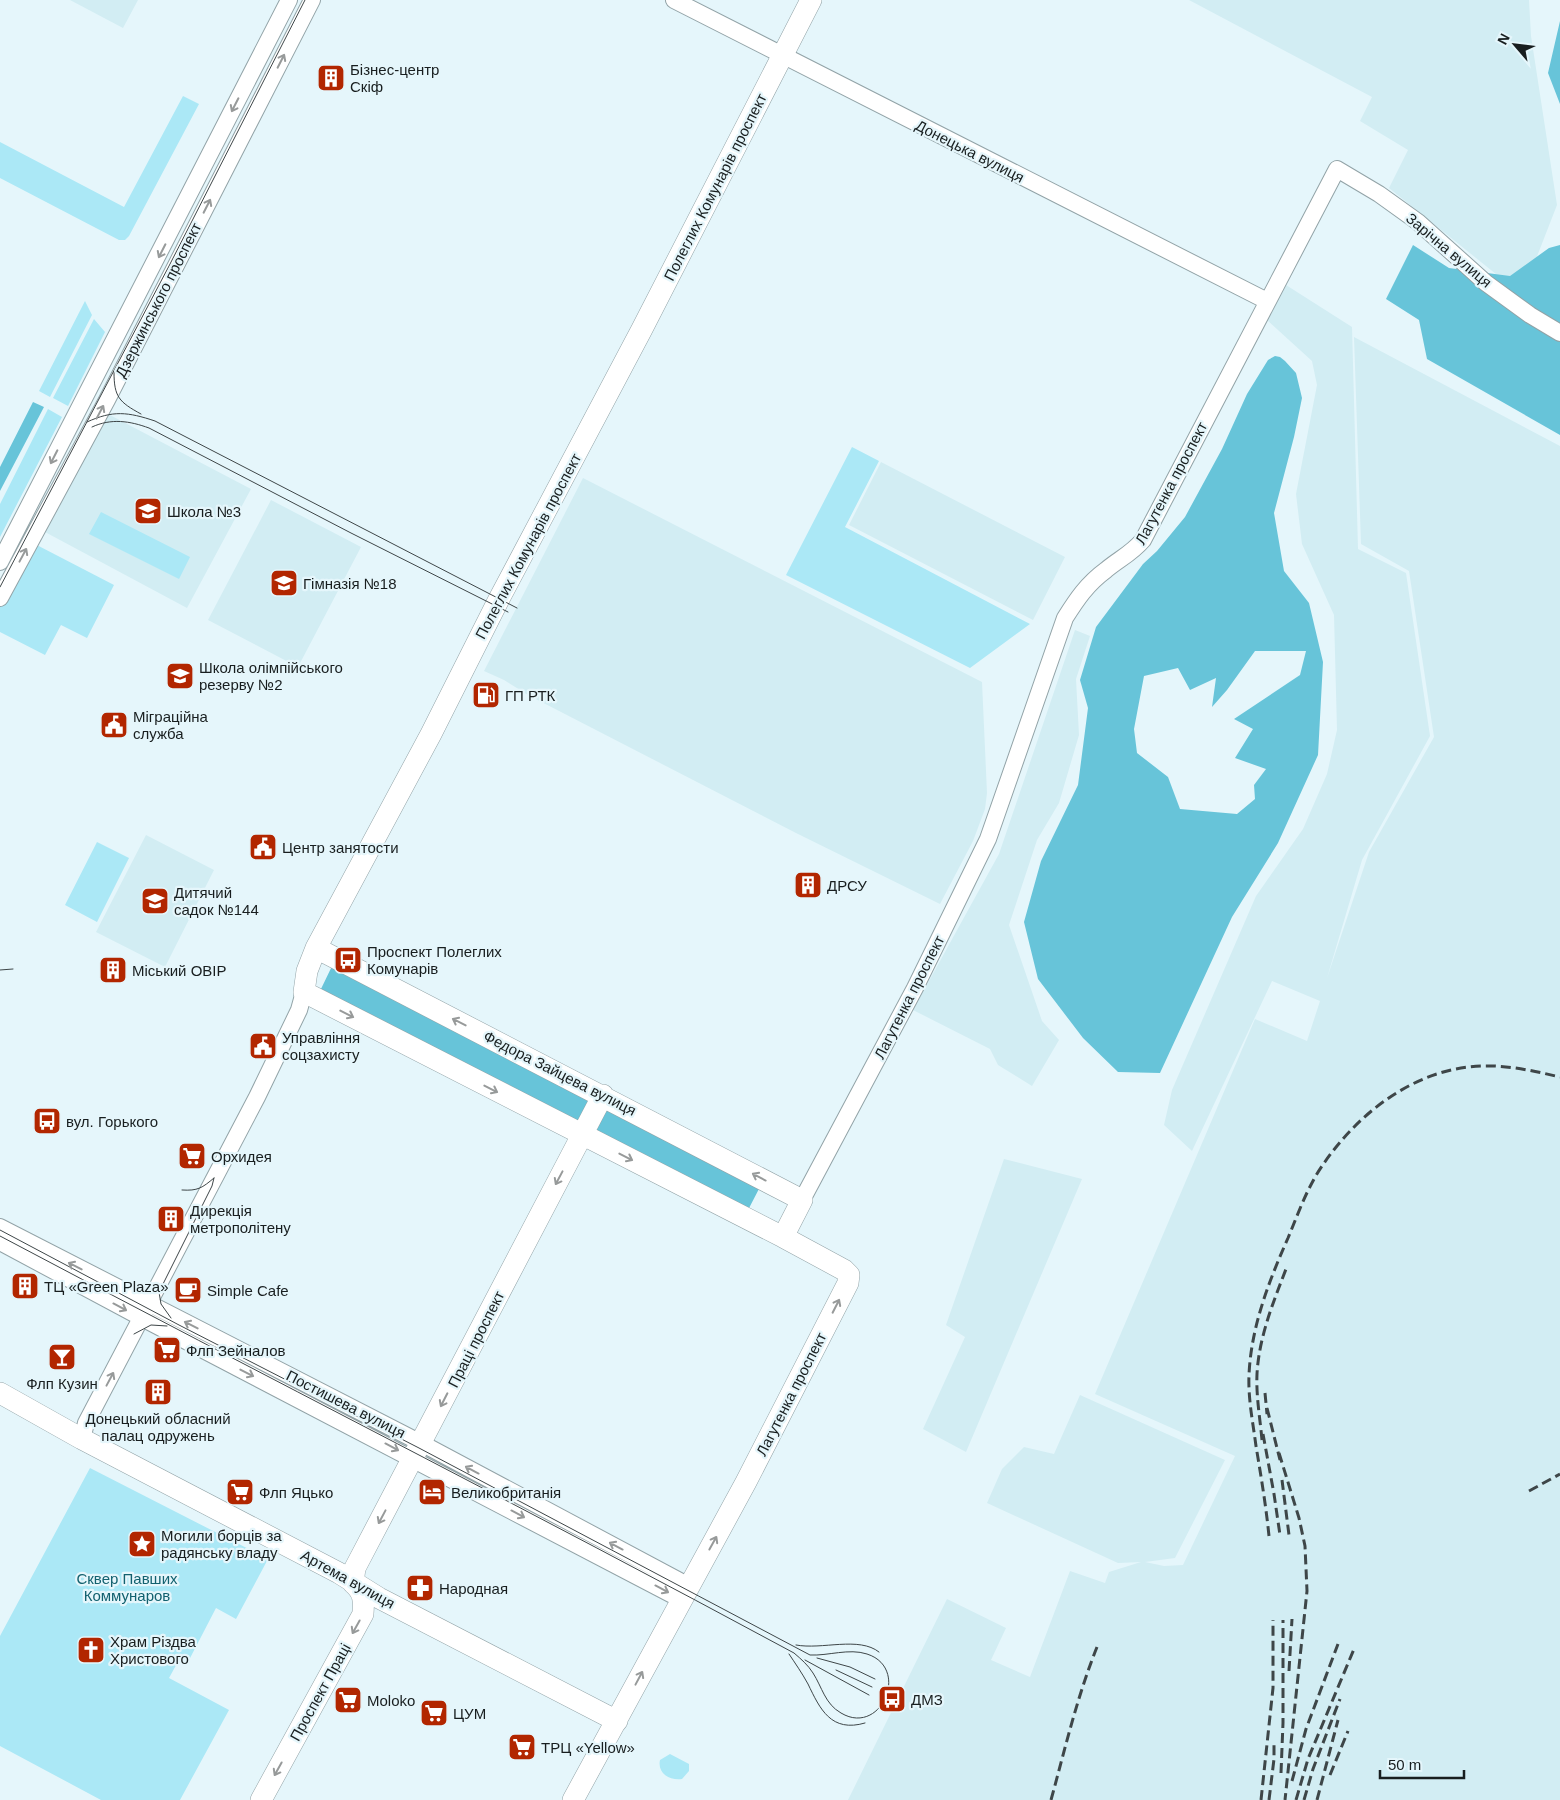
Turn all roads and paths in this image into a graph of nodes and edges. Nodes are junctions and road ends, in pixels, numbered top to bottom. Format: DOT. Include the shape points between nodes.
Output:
graph roads {
  1 [pos="289,0"];
  2 [pos="312,0"];
  3 [pos="674,0"];
  4 [pos="810,0"];
  5 [pos="782,56"];
  6 [pos="1336,169"];
  7 [pos="1267,301"];
  8 [pos="1560,333"];
  9 [pos="0,562"];
  10 [pos="0,598"];
  11 [pos="316,948"];
  12 [pos="304,992"];
  13 [pos="603,1095"];
  14 [pos="582,1135"];
  15 [pos="802,1200"];
  16 [pos="0,1227"];
  17 [pos="784,1237"];
  18 [pos="0,1242"];
  19 [pos="146,1311"];
  20 [pos="0,1393"];
  21 [pos="82,1439"];
  22 [pos="417,1451"];
  23 [pos="354,1583"];
  24 [pos="686,1593"];
  25 [pos="617,1721"];
  26 [pos="261,1800"];
  27 [pos="573,1800"];
  1 -- 9 [label="street, Дзержинського проспект, one-way"];
  10 -- 2 [label="street, Дзержинського проспект, one-way" via="107,400"];
  3 -- 5 [label="street, Донецька вулиця"];
  4 -- 5 [label="main road, Полеглих Комунарів проспект"];
  5 -- 7 [label="street, Донецька вулиця"];
  5 -- 11 [label="main road, Полеглих Комунарів проспект" via="426,743"];
  6 -- 7 [label="street, Лагутенка проспект"];
  6 -- 8 [label="street, Зарічна вулиця" via="1418,222 1486,283"];
  7 -- 15 [label="street, Лагутенка проспект" via="1143,540 1134,551 1105,570 1082,591 1065,618 988,839 915,988"];
  11 -- 12 [label="main road, Полеглих Комунарів проспект" via="307,971"];
  13 -- 11 [label="main road, Федора Зайцева вулиця, one-way"];
  12 -- 14 [label="main road, one-way"];
  12 -- 19 [label="street, Полеглих Комунарів проспект" via="299,1010 257,1097"];
  13 -- 14 [label="main road, Праці проспект"];
  15 -- 13 [label="main road, Федора Зайцева вулиця, one-way"];
  14 -- 17 [label="main road, one-way"];
  14 -- 22 [label="main road, Праці проспект, one-way"];
  15 -- 17 [label="main road, Лагутенка проспект"];
  19 -- 16 [label="street, Постишева вулиця, one-way"];
  24 -- 17 [label="main road, Лагутенка проспект, one-way" via="848,1283 849,1275 844,1270"];
  18 -- 19 [label="street, Постишева вулиця, one-way"];
  21 -- 19 [label="street, one-way" via="86,1423"];
  19 -- 22 [label="street, Постишева вулиця"];
  20 -- 21 [label="main road, Артема вулиця"];
  21 -- 23 [label="main road, Артема вулиця"];
  22 -- 23 [label="main road, Праці проспект, one-way" via="355,1568"];
  22 -- 24 [label="street, Постишева вулиця"];
  23 -- 25 [label="main road, Артема вулиця"];
  23 -- 26 [label="main road, Проспект Праці, one-way" via="362,1593 363,1614"];
  25 -- 24 [label="main road, Лагутенка проспект, one-way"];
  25 -- 27 [label="main road, Лагутенка проспект"];
}
